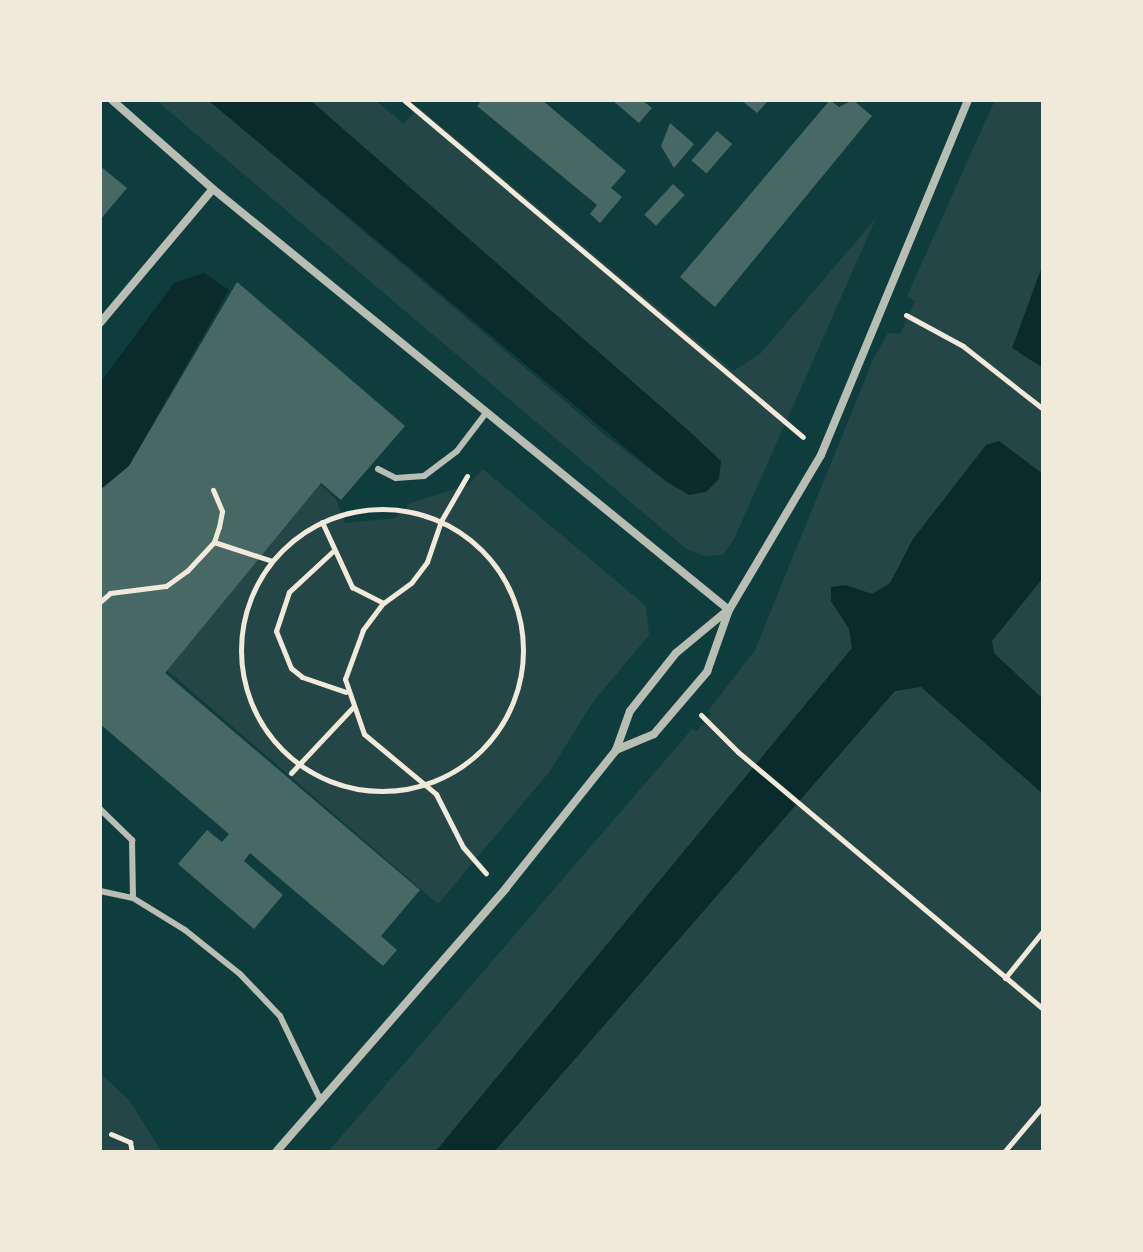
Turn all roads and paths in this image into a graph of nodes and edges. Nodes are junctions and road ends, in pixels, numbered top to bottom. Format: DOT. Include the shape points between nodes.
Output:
graph roads {
  1 [pos="112,100"];
  2 [pos="404,100"];
  3 [pos="968,100"];
  4 [pos="213,189"];
  5 [pos="886,306"];
  6 [pos="100,323"];
  7 [pos="1043,409"];
  8 [pos="486,413"];
  9 [pos="821,455"];
  10 [pos="473,467"];
  11 [pos="378,469"];
  12 [pos="213,490"];
  13 [pos="441,521"];
  14 [pos="322,522"];
  15 [pos="214,542"];
  16 [pos="332,552"];
  17 [pos="272,561"];
  18 [pos="100,602"];
  19 [pos="383,603"];
  20 [pos="729,610"];
  21 [pos="346,692"];
  22 [pos="353,707"];
  23 [pos="616,750"];
  24 [pos="738,752"];
  25 [pos="299,764"];
  26 [pos="291,773"];
  27 [pos="424,784"];
  28 [pos="100,809"];
  29 [pos="506,888"];
  30 [pos="100,891"];
  31 [pos="133,898"];
  32 [pos="1043,931"];
  33 [pos="1005,978"];
  34 [pos="1043,1009"];
  35 [pos="320,1099"];
  36 [pos="1043,1106"];
  37 [pos="111,1134"];
  38 [pos="132,1152"];
  39 [pos="276,1152"];
  40 [pos="1004,1152"];
  1 -- 4 [label="street"];
  2 -- 9 [label="path" via="780,414"];
  3 -- 5 [label="street"];
  4 -- 6 [label="street"];
  4 -- 8 [label="street"];
  5 -- 7 [label="path" via="963,346"];
  5 -- 9 [label="street"];
  8 -- 11 [label="lane" via="457,451 424,476 396,478"];
  8 -- 20 [label="street"];
  9 -- 20 [label="street"];
  10 -- 13 [label="path"];
  12 -- 15 [label="path" via="222,511"];
  13 -- 14 [label="path" via="381,509"];
  13 -- 19 [label="path" via="427,562 411,583"];
  13 -- 27 [label="path" via="483,551 500,572 512,594 524,646 516,697 489,742 448,774"];
  14 -- 16 [label="path"];
  14 -- 17 [label="path"];
  15 -- 17 [label="path"];
  15 -- 18 [label="path" via="166,586 110,593"];
  16 -- 19 [label="path" via="352,587"];
  16 -- 21 [label="path" via="289,592 276,631 291,668"];
  17 -- 25 [label="path" via="251,597 241,658 258,717"];
  19 -- 21 [label="path" via="351,651"];
  20 -- 23 [label="street" via="676,653 630,711"];
  20 -- 23 [label="street" via="707,672 686,700 654,734"];
  21 -- 22 [label="path"];
  22 -- 25 [label="path"];
  22 -- 27 [label="path" via="364,734"];
  23 -- 29 [label="street"];
  24 -- 33 [label="path"];
  25 -- 26 [label="path"];
  25 -- 27 [label="path" via="322,777 372,791"];
  27 -- 29 [label="path" via="436,794 480,869"];
  28 -- 31 [label="lane" via="132,840"];
  29 -- 35 [label="street"];
  30 -- 31 [label="lane"];
  31 -- 35 [label="lane" via="185,930 270,1006"];
  32 -- 33 [label="path"];
  33 -- 34 [label="path"];
  35 -- 39 [label="street"];
  36 -- 40 [label="path"];
  37 -- 38 [label="path" via="130,1142"];
}
